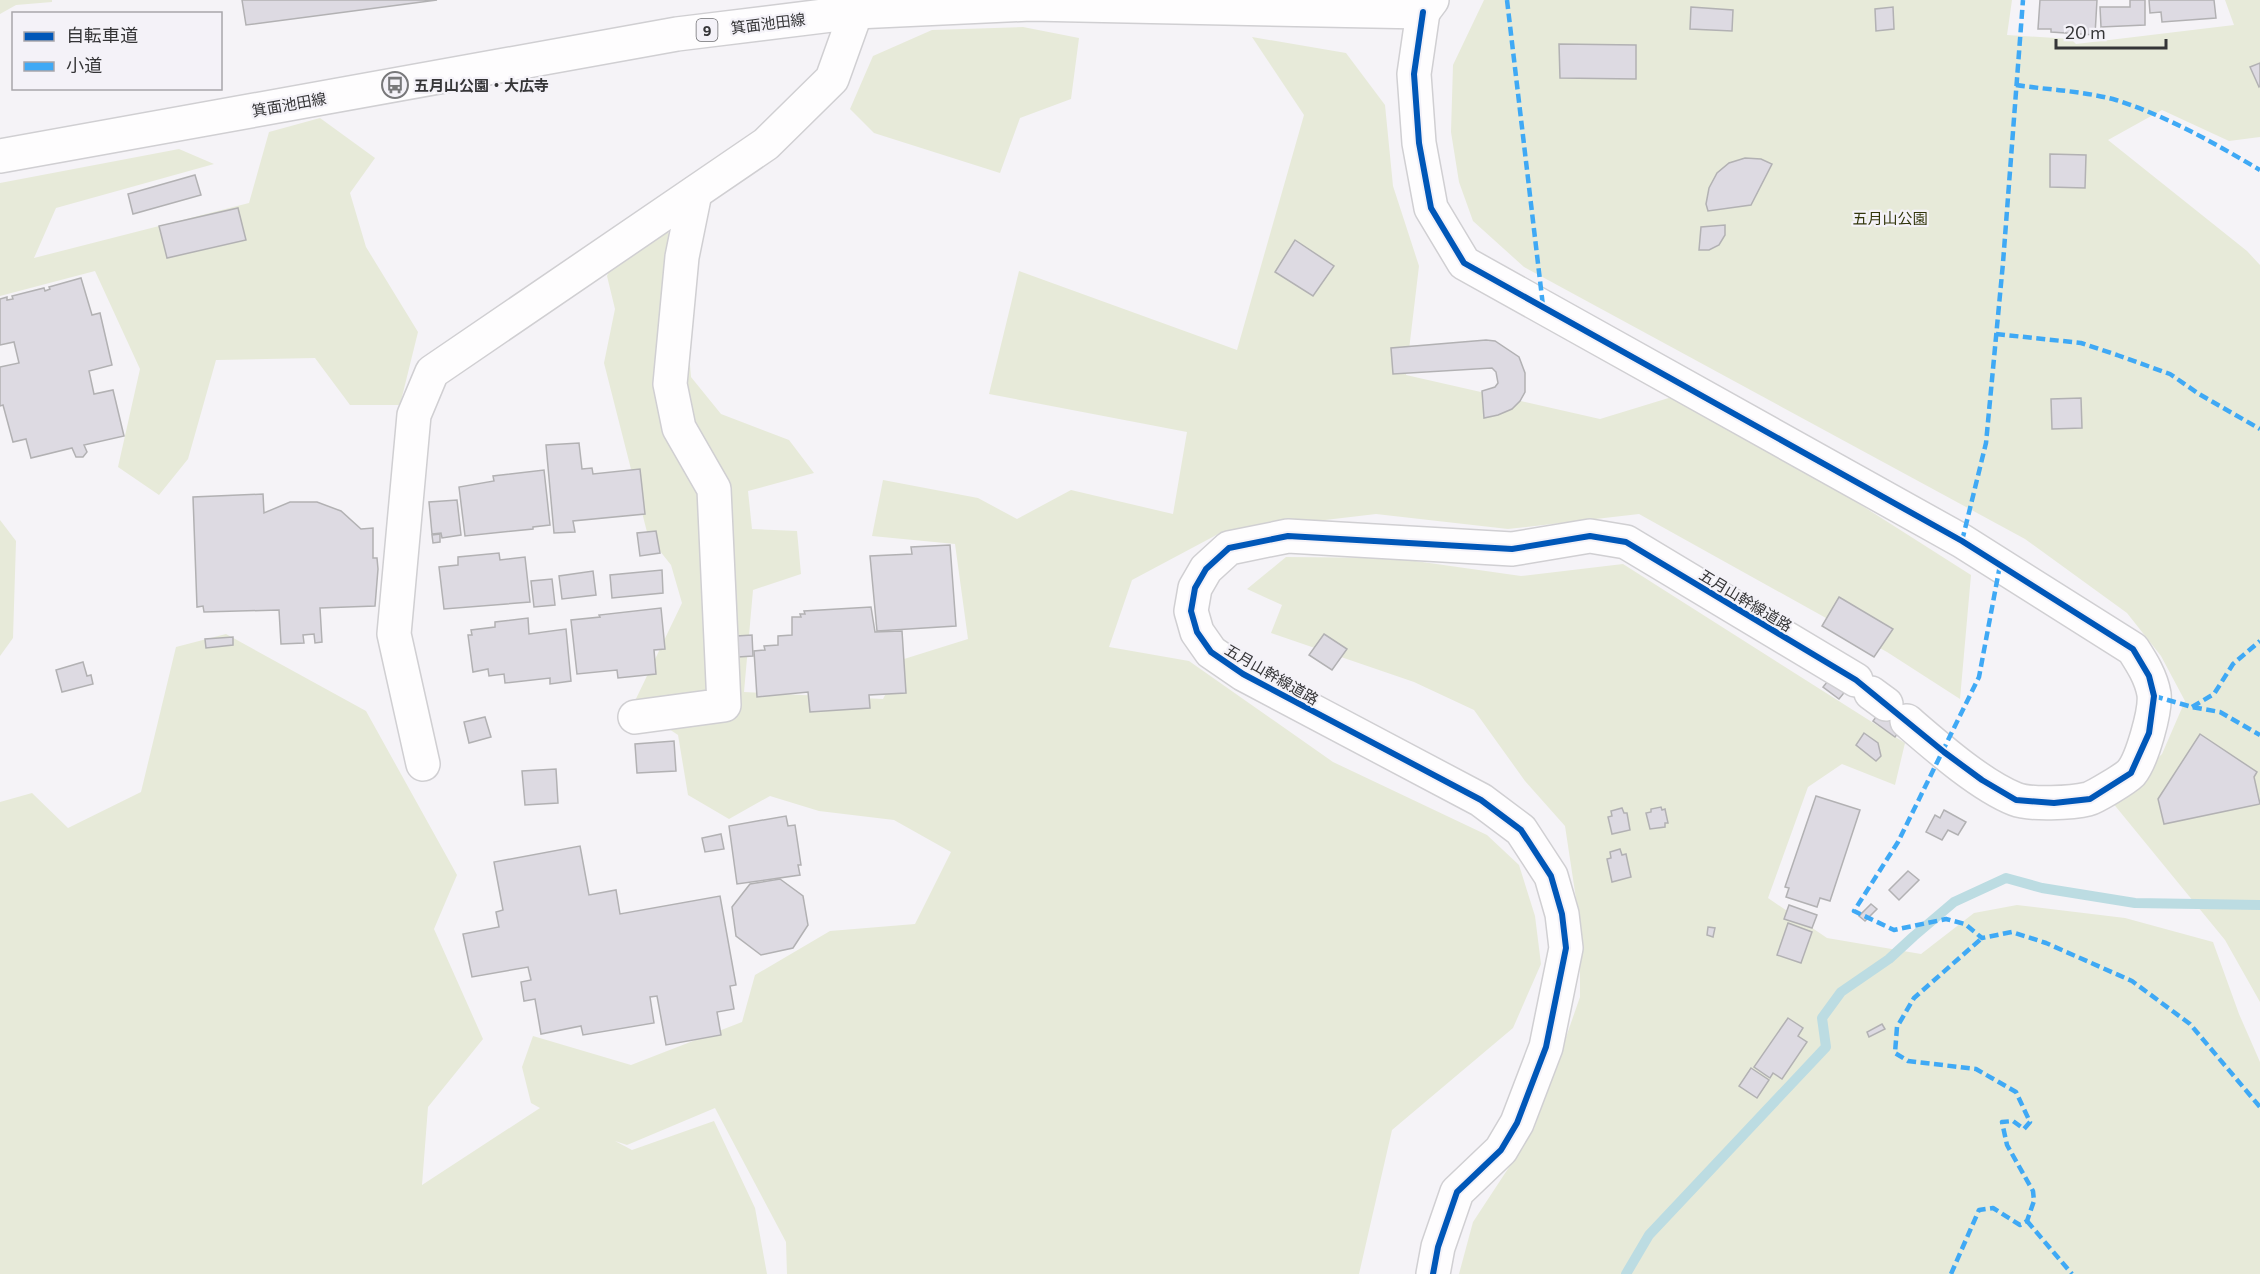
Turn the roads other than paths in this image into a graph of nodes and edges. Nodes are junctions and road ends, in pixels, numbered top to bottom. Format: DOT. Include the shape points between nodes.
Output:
graph roads {
  1 [pos="1031,2"];
  2 [pos="1428,6"];
  3 [pos="856,12"];
  4 [pos="0,156"];
  5 [pos="695,193"];
  6 [pos="635,717"];
  7 [pos="423,764"];
  8 [pos="1433,1274"];
  1 -- 2 [label="street, 箕面池田線 / 9"];
  1 -- 3 [label="street, 箕面池田線 / 9"];
  2 -- 8 [label="street, 五月山幹線道路" via="1414,74 1419,143 1431,208 1464,263 1962,541 2133,649 2149,676 2154,696 2149,733 2131,772 2090,799 2016,800 1972,773 1880,699 1626,542 1590,537 1512,549 1288,536 1229,548 1206,569 1195,588 1191,610 1197,632 1211,652 1243,674 1480,800 1521,830 1551,876 1562,914 1566,948 1546,1047 1517,1123 1501,1150 1457,1192"];
  3 -- 4 [label="street, 箕面池田線 / 9" via="677,34"];
  3 -- 5 [label="street" via="832,79 766,144"];
  5 -- 6 [label="street" via="682,257 670,384 679,428 714,489 724,705"];
  5 -- 7 [label="street" via="432,372 414,415 394,634"];
}
